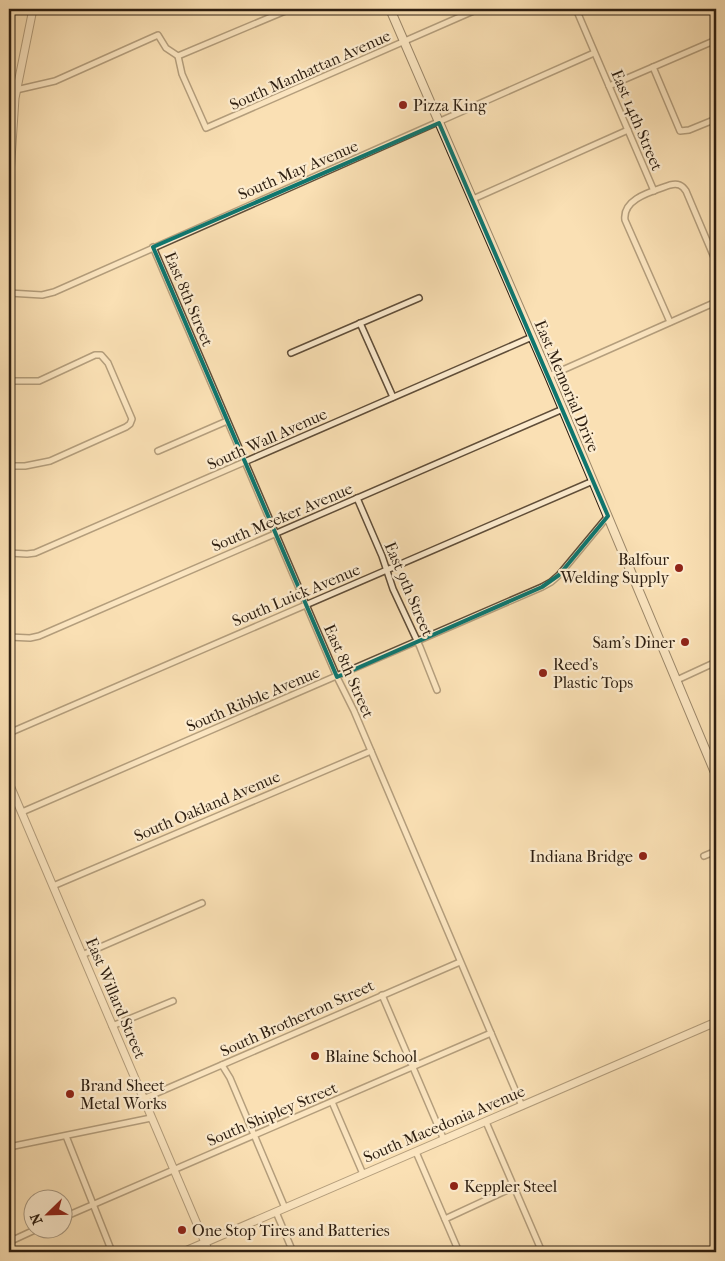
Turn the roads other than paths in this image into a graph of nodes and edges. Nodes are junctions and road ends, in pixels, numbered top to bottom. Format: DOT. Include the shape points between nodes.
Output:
graph roads {
  1 [pos="32,9"];
  2 [pos="290,9"];
  3 [pos="390,9"];
  4 [pos="478,9"];
  5 [pos="576,9"];
  6 [pos="716,40"];
  7 [pos="404,42"];
  8 [pos="594,53"];
  9 [pos="178,56"];
  10 [pos="653,67"];
  11 [pos="608,86"];
  12 [pos="16,90"];
  13 [pos="716,118"];
  14 [pos="439,123"];
  15 [pos="628,130"];
  16 [pos="9,184"];
  17 [pos="9,190"];
  18 [pos="654,191"];
  19 [pos="473,200"];
  20 [pos="153,247"];
  21 [pos="716,262"];
  22 [pos="9,293"];
  23 [pos="419,298"];
  24 [pos="716,302"];
  25 [pos="670,322"];
  26 [pos="360,323"];
  27 [pos="532,337"];
  28 [pos="291,353"];
  29 [pos="549,376"];
  30 [pos="9,381"];
  31 [pos="393,398"];
  32 [pos="563,409"];
  33 [pos="227,421"];
  34 [pos="158,451"];
  35 [pos="245,463"];
  36 [pos="9,466"];
  37 [pos="593,481"];
  38 [pos="357,498"];
  39 [pos="608,516"];
  40 [pos="276,534"];
  41 [pos="9,553"];
  42 [pos="386,570"];
  43 [pos="306,604"];
  44 [pos="9,638"];
  45 [pos="417,642"];
  46 [pos="716,662"];
  47 [pos="337,677"];
  48 [pos="677,680"];
  49 [pos="437,690"];
  50 [pos="9,734"];
  51 [pos="371,751"];
  52 [pos="716,775"];
  53 [pos="9,783"];
  54 [pos="22,812"];
  55 [pos="716,852"];
  56 [pos="704,856"];
  57 [pos="53,886"];
  58 [pos="202,903"];
  59 [pos="82,955"];
  60 [pos="460,962"];
  61 [pos="382,995"];
  62 [pos="173,1001"];
  63 [pos="716,1022"];
  64 [pos="112,1026"];
  65 [pos="491,1033"];
  66 [pos="222,1064"];
  67 [pos="412,1067"];
  68 [pos="144,1099"];
  69 [pos="332,1102"];
  70 [pos="522,1106"];
  71 [pos="152,1118"];
  72 [pos="486,1122"];
  73 [pos="254,1135"];
  74 [pos="66,1136"];
  75 [pos="444,1140"];
  76 [pos="9,1147"];
  77 [pos="416,1152"];
  78 [pos="174,1170"];
  79 [pos="364,1174"];
  80 [pos="514,1187"];
  81 [pos="92,1205"];
  82 [pos="285,1208"];
  83 [pos="276,1212"];
  84 [pos="72,1214"];
  85 [pos="445,1219"];
  86 [pos="22,1236"];
  87 [pos="9,1240"];
  88 [pos="205,1243"];
  89 [pos="112,1252"];
  90 [pos="183,1252"];
  91 [pos="209,1252"];
  92 [pos="293,1252"];
  93 [pos="459,1252"];
  94 [pos="542,1252"];
  1 -- 12 [label="street"];
  2 -- 9 [label="street"];
  3 -- 7 [label="main road, East Memorial Drive"];
  4 -- 7 [label="street, South Manhattan Avenue"];
  5 -- 8 [label="street, East 14th Street"];
  6 -- 10 [label="street"];
  7 -- 9 [label="street, South Manhattan Avenue" via="206,128 182,74"];
  7 -- 14 [label="main road, East Memorial Drive"];
  8 -- 11 [label="street, East 14th Street"];
  8 -- 14 [label="street, South May Avenue"];
  9 -- 12 [label="street" via="166,48 158,36 55,80"];
  10 -- 11 [label="street"];
  10 -- 13 [label="street" via="680,131"];
  11 -- 15 [label="street, East 14th Street"];
  12 -- 16 [label="street"];
  14 -- 19 [label="main road, East Memorial Drive"];
  14 -- 20 [label="street, South May Avenue"];
  15 -- 18 [label="street, East 14th Street"];
  15 -- 19 [label="street"];
  16 -- 17 [label="street"];
  18 -- 21 [label="street, East 14th Street" via="674,184 684,187"];
  18 -- 25 [label="street" via="626,206 624,220"];
  19 -- 27 [label="main road, East Memorial Drive"];
  20 -- 22 [label="street, South May Avenue" via="54,292 42,295"];
  20 -- 33 [label="street, East 8th Street"];
  23 -- 26 [label="street"];
  24 -- 25 [label="street"];
  25 -- 29 [label="street"];
  26 -- 28 [label="street"];
  26 -- 31 [label="street"];
  27 -- 29 [label="main road, East Memorial Drive"];
  27 -- 31 [label="street, South Wall Avenue"];
  29 -- 32 [label="main road, East Memorial Drive"];
  30 -- 36 [label="street" via="39,381 101,355 108,363 131,416 126,427 50,461"];
  31 -- 35 [label="street, South Wall Avenue"];
  32 -- 37 [label="main road, East Memorial Drive"];
  32 -- 38 [label="street, South Meeker Avenue"];
  33 -- 34 [label="street"];
  33 -- 35 [label="street, East 8th Street"];
  35 -- 40 [label="street, East 8th Street"];
  35 -- 41 [label="street, South Wall Avenue" via="35,552"];
  37 -- 39 [label="main road, East Memorial Drive"];
  37 -- 42 [label="street, South Luick Avenue"];
  38 -- 40 [label="street, South Meeker Avenue"];
  38 -- 42 [label="street, East 9th Street"];
  39 -- 45 [label="street, South Ribble Avenue" via="551,582"];
  39 -- 48 [label="main road, East Memorial Drive"];
  40 -- 43 [label="street, East 8th Street"];
  40 -- 44 [label="street, South Meeker Avenue" via="38,636"];
  42 -- 43 [label="street, South Luick Avenue"];
  42 -- 45 [label="street, East 9th Street"];
  43 -- 47 [label="street, East 8th Street"];
  43 -- 50 [label="street, South Luick Avenue"];
  45 -- 47 [label="street, South Ribble Avenue"];
  45 -- 49 [label="street, East 9th Street"];
  46 -- 48 [label="street"];
  47 -- 51 [label="street, East 8th Street"];
  47 -- 54 [label="street, South Ribble Avenue"];
  48 -- 52 [label="main road, East Memorial Drive"];
  51 -- 57 [label="street, South Oakland Avenue"];
  51 -- 60 [label="street, East 8th Street"];
  53 -- 54 [label="street, East Willard Street"];
  54 -- 57 [label="street, East Willard Street"];
  55 -- 56 [label="street"];
  57 -- 59 [label="street, East Willard Street"];
  58 -- 59 [label="street"];
  59 -- 64 [label="street, East Willard Street"];
  60 -- 61 [label="street, South Brotherton Street"];
  60 -- 65 [label="street, East 8th Street"];
  61 -- 66 [label="street, South Brotherton Street"];
  61 -- 67 [label="street"];
  62 -- 64 [label="street"];
  63 -- 70 [label="street, South Macedonia Avenue"];
  64 -- 68 [label="street, East Willard Street"];
  65 -- 67 [label="street, South Shipley Street"];
  65 -- 70 [label="street, East 8th Street"];
  66 -- 68 [label="street, South Brotherton Street"];
  66 -- 73 [label="street"];
  67 -- 69 [label="street, South Shipley Street"];
  67 -- 75 [label="street"];
  68 -- 71 [label="street, East Willard Street"];
  69 -- 73 [label="street, South Shipley Street"];
  69 -- 79 [label="street"];
  70 -- 72 [label="street, South Macedonia Avenue"];
  71 -- 74 [label="street"];
  71 -- 78 [label="street, East Willard Street"];
  72 -- 75 [label="street, South Macedonia Avenue"];
  72 -- 80 [label="street"];
  73 -- 78 [label="street, South Shipley Street"];
  73 -- 82 [label="street"];
  74 -- 76 [label="street"];
  74 -- 81 [label="street"];
  75 -- 77 [label="street, South Macedonia Avenue"];
  77 -- 79 [label="street, South Macedonia Avenue"];
  77 -- 85 [label="street"];
  78 -- 81 [label="street, South Shipley Street"];
  78 -- 88 [label="street, East Willard Street"];
  79 -- 82 [label="street, South Macedonia Avenue"];
  80 -- 85 [label="street"];
  80 -- 94 [label="street"];
  81 -- 84 [label="street, South Shipley Street"];
  81 -- 89 [label="street"];
  82 -- 83 [label="street, South Macedonia Avenue"];
  83 -- 88 [label="street, South Macedonia Avenue"];
  83 -- 92 [label="street"];
  85 -- 93 [label="street"];
  86 -- 87 [label="street"];
  88 -- 90 [label="street, South Macedonia Avenue"];
  88 -- 91 [label="street, East Willard Street"];
}
